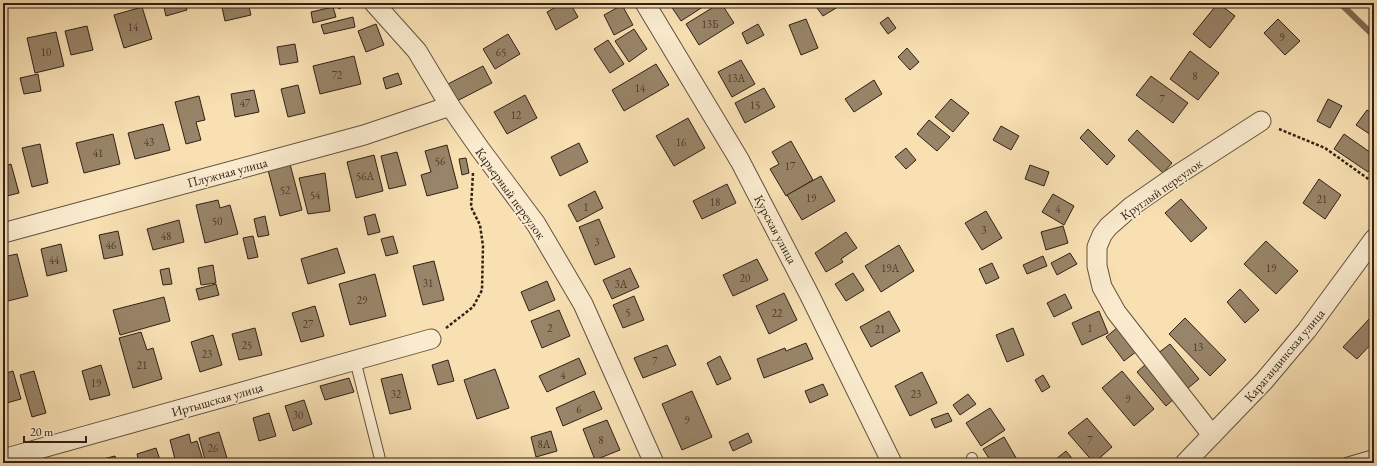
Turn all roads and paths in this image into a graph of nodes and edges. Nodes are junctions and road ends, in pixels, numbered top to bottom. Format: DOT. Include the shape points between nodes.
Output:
graph roads {
  1 [pos="374,3"];
  2 [pos="645,3"];
  3 [pos="450,106"];
  4 [pos="1261,121"];
  5 [pos="480,150"];
  6 [pos="1374,183"];
  7 [pos="3,233"];
  8 [pos="1374,239"];
  9 [pos="431,339"];
  10 [pos="355,360"];
  11 [pos="1212,435"];
  12 [pos="1370,456"];
  13 [pos="3,459"];
  14 [pos="1188,462"];
  15 [pos="381,463"];
  16 [pos="654,463"];
  17 [pos="892,463"];
  18 [pos="1346,463"];
  1 -- 3 [label="street, Карьерный переулок" via="417,51"];
  2 -- 17 [label="street, Курская улица" via="740,161 810,294"];
  3 -- 5 [label="street, Карьерный переулок"];
  3 -- 7 [label="street, Плужная улица" via="364,135"];
  4 -- 6 [label="path" via="1325,148"];
  4 -- 11 [label="street, Круглый переулок" via="1132,206 1108,227 1097,247 1097,266 1102,287 1116,312"];
  5 -- 9 [label="path" via="473,173 471,207 480,225 483,246 482,290 469,311"];
  5 -- 16 [label="street, Карьерный переулок" via="536,224 583,304"];
  8 -- 11 [label="street, Карагандинская улица" via="1307,330 1264,381"];
  9 -- 10 [label="street, Иртышская улица"];
  10 -- 13 [label="street, Иртышская улица"];
  10 -- 15 [label="lane"];
  11 -- 14 [label="street, Карагандинская улица"];
  12 -- 18 [label="lane"];
}
